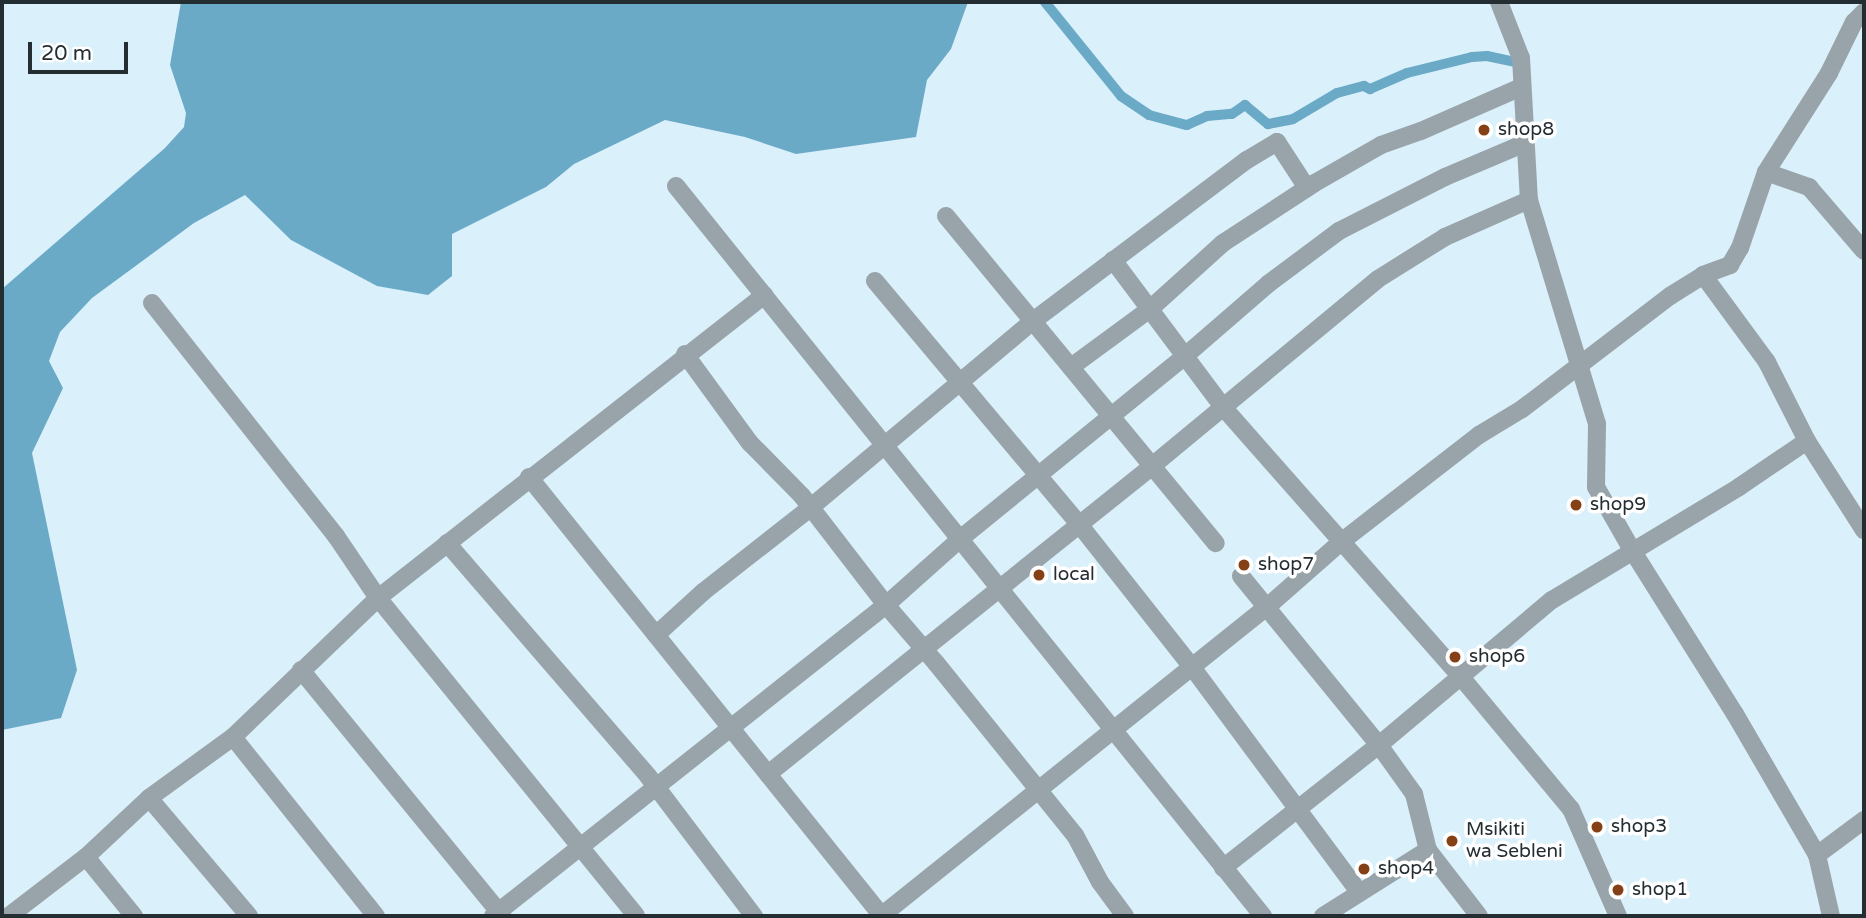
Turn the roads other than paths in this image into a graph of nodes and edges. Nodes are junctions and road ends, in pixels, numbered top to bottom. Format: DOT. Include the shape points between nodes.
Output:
graph roads {
  1 [pos="1499,2"];
  2 [pos="1861,21"];
  3 [pos="1521,87"];
  4 [pos="1525,142"];
  5 [pos="1766,172"];
  6 [pos="676,186"];
  7 [pos="1307,188"];
  8 [pos="1528,200"];
  9 [pos="946,216"];
  10 [pos="1864,251"];
  11 [pos="1113,260"];
  12 [pos="1703,275"];
  13 [pos="875,281"];
  14 [pos="764,295"];
  15 [pos="152,303"];
  16 [pos="1150,309"];
  17 [pos="1033,321"];
  18 [pos="685,354"];
  19 [pos="1185,356"];
  20 [pos="1581,366"];
  21 [pos="1071,368"];
  22 [pos="959,384"];
  23 [pos="1223,407"];
  24 [pos="1112,416"];
  25 [pos="1807,441"];
  26 [pos="885,446"];
  27 [pos="1152,466"];
  28 [pos="1039,476"];
  29 [pos="529,477"];
  30 [pos="810,508"];
  31 [pos="1079,524"];
  32 [pos="1864,530"];
  33 [pos="960,539"];
  34 [pos="1341,542"];
  35 [pos="447,543"];
  36 [pos="1216,543"];
  37 [pos="1632,550"];
  38 [pos="1241,576"];
  39 [pos="999,588"];
  40 [pos="378,598"];
  41 [pos="886,605"];
  42 [pos="1267,607"];
  43 [pos="656,635"];
  44 [pos="923,647"];
  45 [pos="1192,667"];
  46 [pos="301,670"];
  47 [pos="1461,677"];
  48 [pos="729,726"];
  49 [pos="1113,731"];
  50 [pos="233,737"];
  51 [pos="1379,745"];
  52 [pos="768,774"];
  53 [pos="654,786"];
  54 [pos="1039,790"];
  55 [pos="149,798"];
  56 [pos="1299,808"];
  57 [pos="1864,820"];
  58 [pos="581,848"];
  59 [pos="1428,850"];
  60 [pos="1817,855"];
  61 [pos="86,857"];
  62 [pos="1223,868"];
  63 [pos="1359,892"];
  64 [pos="498,915"];
  65 [pos="9,916"];
  66 [pos="134,916"];
  67 [pos="249,916"];
  68 [pos="376,916"];
  69 [pos="636,916"];
  70 [pos="754,916"];
  71 [pos="882,916"];
  72 [pos="1125,916"];
  73 [pos="1263,916"];
  74 [pos="1323,916"];
  75 [pos="1479,916"];
  76 [pos="1618,916"];
  77 [pos="1831,916"];
  1 -- 3 [label="street" via="1521,58"];
  2 -- 5 [label="street"];
  3 -- 4 [label="street"];
  3 -- 7 [label="street" via="1381,145"];
  4 -- 8 [label="street"];
  4 -- 19 [label="street" via="1339,231 1268,284"];
  5 -- 10 [label="street" via="1809,187"];
  5 -- 12 [label="street" via="1730,265"];
  6 -- 14 [label="street"];
  7 -- 11 [label="street" via="1277,142"];
  7 -- 16 [label="street" via="1223,243"];
  8 -- 20 [label="street"];
  8 -- 23 [label="street" via="1445,237 1378,279"];
  9 -- 17 [label="street"];
  11 -- 16 [label="street"];
  11 -- 17 [label="street"];
  12 -- 20 [label="street"];
  12 -- 25 [label="street" via="1767,362"];
  13 -- 22 [label="street"];
  14 -- 18 [label="street"];
  14 -- 26 [label="street"];
  15 -- 40 [label="street" via="336,536"];
  16 -- 19 [label="street"];
  16 -- 21 [label="street"];
  17 -- 21 [label="street"];
  17 -- 22 [label="street"];
  18 -- 29 [label="street"];
  18 -- 30 [label="street" via="750,443"];
  19 -- 23 [label="street"];
  19 -- 24 [label="street"];
  20 -- 34 [label="street" via="1479,435"];
  20 -- 37 [label="street" via="1597,424 1596,486"];
  21 -- 24 [label="street"];
  22 -- 26 [label="street"];
  22 -- 28 [label="street"];
  23 -- 27 [label="street"];
  23 -- 34 [label="street"];
  24 -- 27 [label="street"];
  24 -- 28 [label="street"];
  25 -- 32 [label="street"];
  25 -- 37 [label="street"];
  26 -- 30 [label="street"];
  26 -- 33 [label="street"];
  27 -- 31 [label="street"];
  27 -- 36 [label="street"];
  28 -- 31 [label="street"];
  28 -- 33 [label="street"];
  29 -- 35 [label="street"];
  29 -- 43 [label="street"];
  30 -- 41 [label="street"];
  30 -- 43 [label="street"];
  31 -- 39 [label="street"];
  31 -- 45 [label="street"];
  33 -- 39 [label="street"];
  33 -- 41 [label="street"];
  34 -- 42 [label="street"];
  34 -- 47 [label="street"];
  35 -- 40 [label="street"];
  35 -- 53 [label="street"];
  37 -- 47 [label="street" via="1552,600"];
  37 -- 60 [label="street"];
  38 -- 42 [label="street"];
  39 -- 44 [label="street"];
  39 -- 49 [label="street"];
  40 -- 46 [label="street"];
  40 -- 58 [label="street"];
  41 -- 44 [label="street"];
  41 -- 48 [label="street"];
  42 -- 45 [label="street"];
  42 -- 51 [label="street"];
  43 -- 48 [label="street"];
  44 -- 52 [label="street"];
  44 -- 54 [label="street"];
  45 -- 49 [label="street"];
  45 -- 56 [label="street"];
  46 -- 50 [label="street"];
  46 -- 64 [label="street"];
  47 -- 51 [label="street"];
  47 -- 76 [label="street" via="1571,808"];
  48 -- 52 [label="street"];
  48 -- 53 [label="street"];
  49 -- 54 [label="street"];
  49 -- 62 [label="street"];
  50 -- 55 [label="street"];
  50 -- 68 [label="street"];
  51 -- 56 [label="street"];
  51 -- 59 [label="street" via="1414,794"];
  52 -- 71 [label="street"];
  53 -- 58 [label="street"];
  53 -- 70 [label="street"];
  54 -- 71 [label="street"];
  54 -- 72 [label="street" via="1076,835 1100,882"];
  55 -- 61 [label="street"];
  55 -- 67 [label="street"];
  56 -- 62 [label="street"];
  56 -- 63 [label="street"];
  57 -- 60 [label="street"];
  58 -- 64 [label="street"];
  58 -- 69 [label="street"];
  59 -- 63 [label="street"];
  59 -- 75 [label="street"];
  60 -- 77 [label="street"];
  61 -- 65 [label="street"];
  61 -- 66 [label="street"];
  62 -- 73 [label="street"];
  63 -- 74 [label="street"];
}
